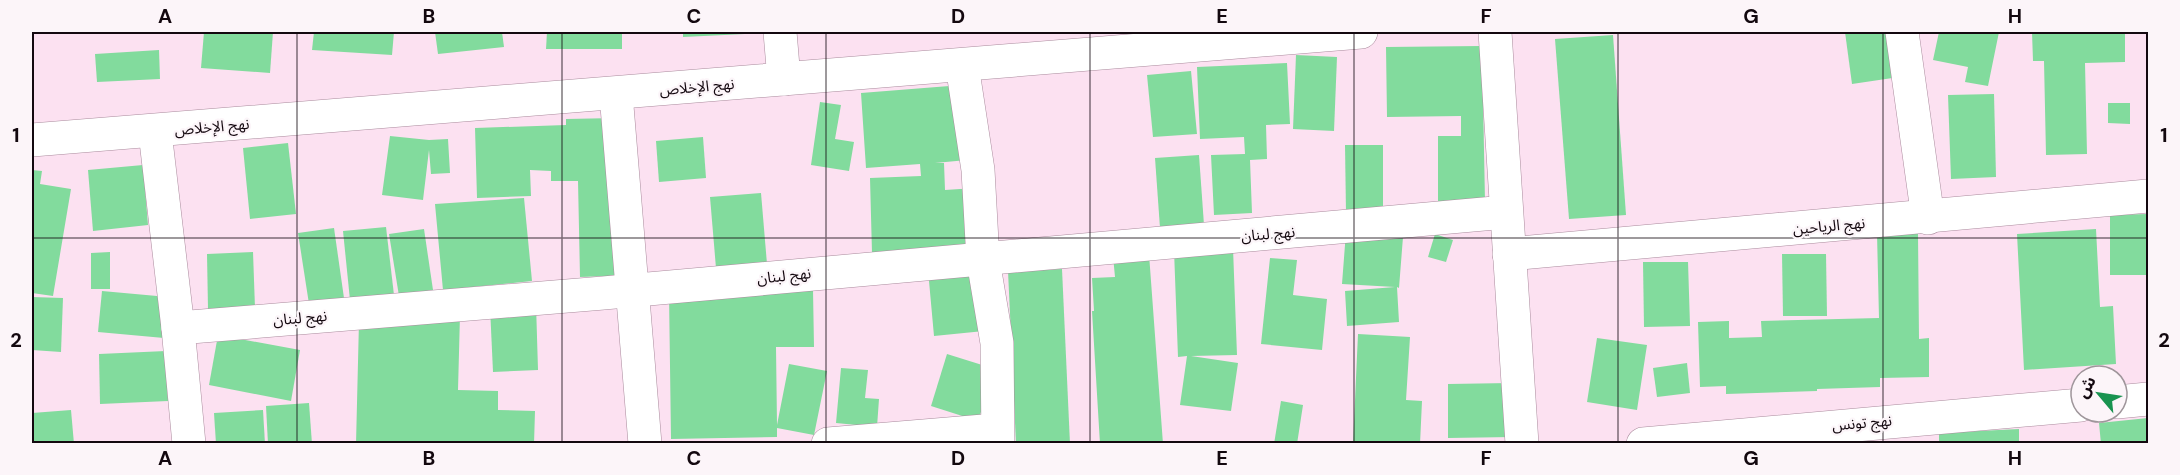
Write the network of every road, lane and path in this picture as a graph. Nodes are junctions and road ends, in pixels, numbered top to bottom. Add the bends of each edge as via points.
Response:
1 (780, 32) edge
2 (1361, 32) edge
3 (1495, 32) edge
4 (1902, 32) edge
5 (962, 65) junction
6 (784, 79) junction
7 (616, 94) junction
8 (155, 132) junction
9 (32, 140) edge
10 (2148, 196) edge
11 (1506, 212) junction
12 (1928, 218) junction
13 (1509, 254) junction
14 (983, 260) junction
15 (633, 291) junction
16 (178, 328) junction
17 (2148, 399) edge
18 (2129, 401) edge
19 (2069, 406) edge
20 (997, 437) edge
21 (1736, 439) edge
22 (189, 444) edge
23 (645, 444) edge
24 (828, 444) edge
25 (1522, 444) edge
26 (1643, 444) edge

1 - 6 street
2 - 5 street, نهج الإخلاص
3 - 11 street
4 - 12 street
5 - 6 street, نهج الإخلاص
5 - 14 street via 978,170
6 - 7 street, نهج الإخلاص
7 - 8 street, نهج الإخلاص
7 - 15 street
8 - 9 street, نهج الإخلاص
8 - 16 street
10 - 12 street, نهج الرياحين
11 - 13 street
11 - 14 street, نهج لبنان
12 - 13 street, نهج الرياحين
13 - 25 street
14 - 15 street, نهج لبنان
14 - 20 street via 997,343
15 - 16 street, نهج لبنان
15 - 23 street
16 - 22 street
17 - 18 street
19 - 21 street, نهج تونس
20 - 24 street
21 - 26 street, نهج تونس

